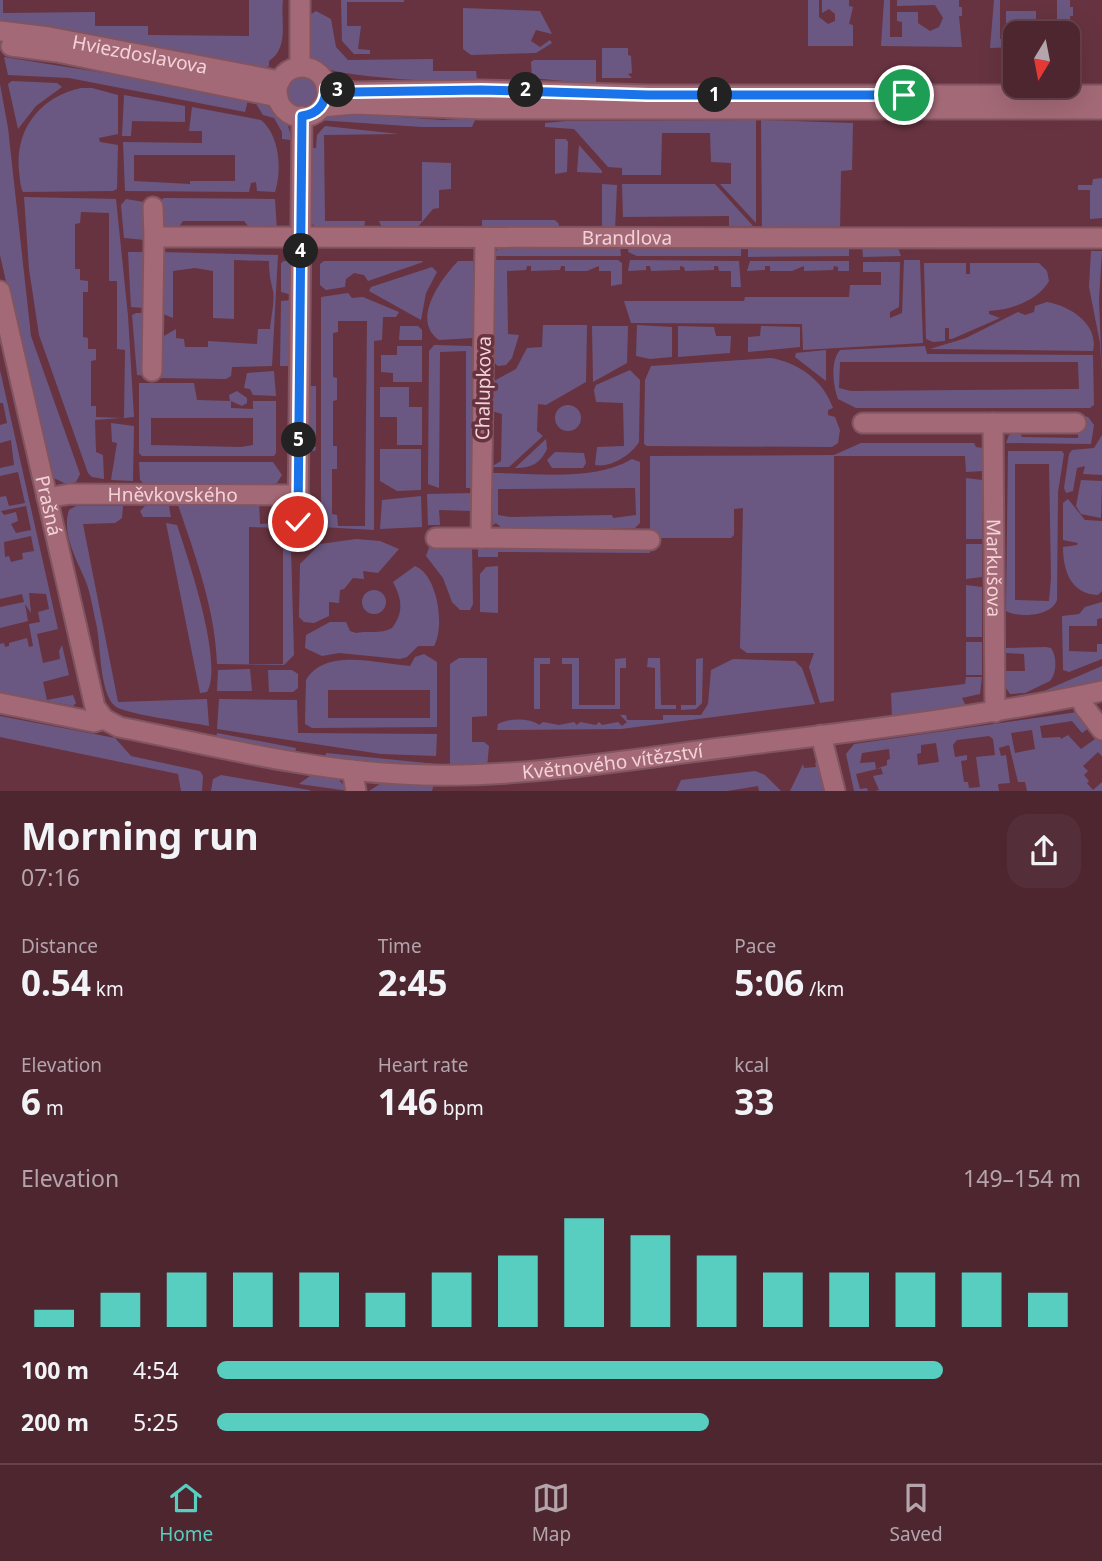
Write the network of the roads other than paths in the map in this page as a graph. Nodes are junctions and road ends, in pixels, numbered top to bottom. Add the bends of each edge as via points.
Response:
1 (300, 0) edge
2 (0, 32) edge
3 (0, 45) edge
4 (300, 67) junction
5 (279, 89) junction
6 (1102, 95) edge
7 (324, 97) junction
8 (1102, 110) edge
9 (302, 116) junction
10 (153, 206) dead end
11 (154, 237) junction
12 (301, 238) junction
13 (1102, 238) edge
14 (485, 239) junction
15 (0, 291) edge
16 (152, 371) dead end
17 (863, 423) dead end
18 (993, 423) junction
19 (1076, 424) dead end
20 (299, 495) junction
21 (47, 498) junction
22 (298, 522) dead end
23 (436, 538) dead end
24 (481, 538) junction
25 (650, 540) dead end
26 (1102, 691) edge
27 (1080, 696) junction
28 (0, 703) edge
29 (995, 712) junction
30 (104, 719) junction
31 (1102, 730) edge
32 (821, 735) junction
33 (352, 770) junction
34 (356, 791) edge
35 (835, 791) edge

1 - 4 street
2 - 5 street, Hviezdoslavova via 49,37
3 - 5 street, Hviezdoslavova
4 - 5 street via 288,71
4 - 7 street via 320,75
5 - 9 street, Hviezdoslavova via 284,109
6 - 7 street via 648,95 481,90 354,92
7 - 8 street via 354,104 481,108
7 - 9 street via 313,114
9 - 12 street
10 - 11 street
11 - 12 street, Brandlova
11 - 16 street
12 - 14 street, Brandlova
12 - 20 street
13 - 14 street, Brandlova
14 - 24 street, Chalupkova
15 - 21 street, Prašná
17 - 18 street
18 - 19 street
18 - 29 street, Markušova
20 - 21 street, Hněvkovského via 70,494
20 - 22 street
21 - 30 street, Prašná via 95,707
23 - 24 street
24 - 25 street
26 - 27 street, Květnového vítězství
27 - 29 street, Květnového vítězství
27 - 31 street
28 - 30 street, Květnového vítězství via 94,722
29 - 32 street, Květnového vítězství
30 - 33 street, Květnového vítězství via 119,727
32 - 33 street, Květnového vítězství via 492,774
32 - 35 street
33 - 34 street

